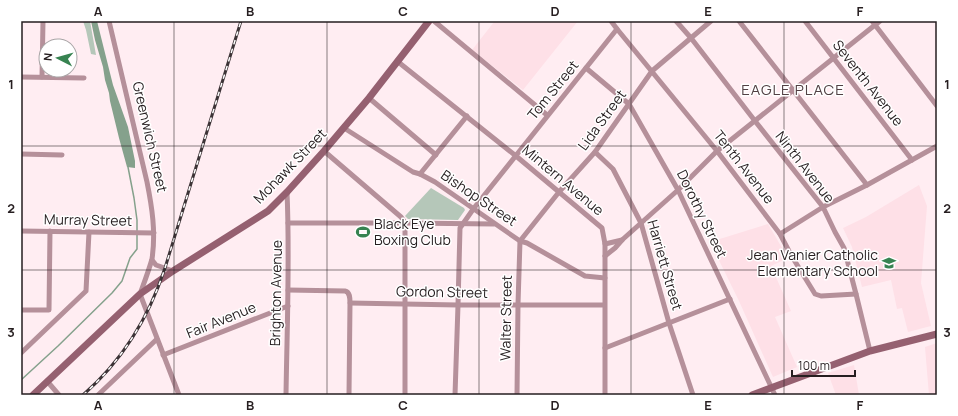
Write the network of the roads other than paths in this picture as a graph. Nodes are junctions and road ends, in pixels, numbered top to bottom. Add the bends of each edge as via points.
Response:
1 (42, 21) edge
2 (110, 21) edge
3 (429, 21) edge
4 (434, 21) edge
5 (612, 21) edge
6 (676, 21) edge
7 (711, 21) edge
8 (738, 21) edge
9 (805, 21) edge
10 (880, 21) edge
11 (873, 23) edge
12 (617, 29) junction
13 (42, 38) edge
14 (691, 38) junction
15 (833, 58) junction
16 (398, 61) junction
17 (586, 68) junction
18 (652, 71) junction
19 (21, 77) edge
20 (38, 77) edge
21 (78, 78) edge
22 (84, 78) dead end
23 (793, 90) junction
24 (369, 98) junction
25 (629, 104) junction
26 (937, 106) edge
27 (548, 115) junction
28 (467, 116) junction
29 (755, 121) junction
30 (344, 128) junction
31 (937, 146) edge
32 (324, 151) junction
33 (717, 151) junction
34 (595, 152) junction
35 (21, 154) edge
36 (62, 155) dead end
37 (436, 155) junction
38 (516, 156) junction
39 (912, 160) junction
40 (420, 174) junction
41 (867, 185) junction
42 (678, 190) junction
43 (287, 192) junction
44 (560, 192) junction
45 (823, 207) junction
46 (474, 208) junction
47 (288, 223) junction
48 (405, 223) junction
49 (463, 223) junction
50 (641, 223) junction
51 (495, 224) junction
52 (21, 231) edge
53 (50, 231) junction
54 (89, 232) junction
55 (152, 233) junction
56 (780, 234) junction
57 (622, 240) junction
58 (520, 241) junction
59 (605, 244) junction
60 (605, 256) junction
61 (152, 260) junction
62 (173, 271) junction
63 (605, 278) junction
64 (288, 290) junction
65 (140, 294) junction
66 (856, 294) junction
67 (730, 299) junction
68 (350, 303) junction
69 (405, 303) junction
70 (518, 304) junction
71 (458, 305) junction
72 (604, 305) junction
73 (288, 306) junction
74 (21, 310) edge
75 (670, 323) junction
76 (937, 334) edge
77 (157, 339) junction
78 (605, 348) junction
79 (870, 351) junction
80 (21, 353) edge
81 (163, 355) junction
82 (48, 381) junction
83 (772, 387) junction
84 (32, 395) edge
85 (59, 395) edge
86 (98, 395) edge
87 (179, 395) edge
88 (286, 395) edge
89 (349, 395) edge
90 (405, 395) edge
91 (455, 395) edge
92 (517, 395) edge
93 (605, 395) edge
94 (693, 395) edge
95 (752, 395) edge
96 (775, 395) edge

1 - 13 street
2 - 55 street, Greenwich Street via 147,182 152,208
3 - 16 street, Mohawk Street
4 - 27 street
5 - 12 street, Tenth Avenue
6 - 14 street, Ninth Avenue
7 - 14 street, Lida Street
8 - 23 street
9 - 15 street, Seventh Avenue
10 - 11 street
11 - 15 street
11 - 26 street
12 - 17 street, Tom Street
12 - 18 street, Tenth Avenue
14 - 18 street, Lida Street
14 - 29 street, Ninth Avenue
15 - 23 street
15 - 39 street, Seventh Avenue
16 - 24 street, Mohawk Street
16 - 28 street, Mintern Avenue
17 - 25 street, Dorothy Street
17 - 27 street, Tom Street
18 - 25 street, Lida Street
18 - 33 street, Tenth Avenue
19 - 20 street
21 - 22 street
23 - 29 street
23 - 41 street
24 - 30 street, Mohawk Street
24 - 37 street
25 - 34 street, Lida Street
25 - 42 street, Dorothy Street
27 - 38 street, Tom Street
28 - 37 street
28 - 38 street, Mintern Avenue
29 - 33 street
29 - 45 street, Ninth Avenue
30 - 32 street, Mohawk Street
30 - 40 street, Bishop Street
31 - 39 street
32 - 43 street, Mohawk Street
32 - 48 street
33 - 42 street
33 - 56 street, Tenth Avenue
34 - 44 street, Lida Street
34 - 50 street, Harriett Street via 613,169
35 - 36 street
37 - 40 street
38 - 44 street, Mintern Avenue
38 - 46 street, Tom Street
39 - 41 street
40 - 46 street, Bishop Street
41 - 45 street
42 - 50 street
42 - 67 street, Dorothy Street
43 - 47 street, Brighton Avenue
43 - 62 street, Mohawk Street via 268,211
44 - 58 street, Lida Street
44 - 59 street, Mintern Avenue via 602,228
45 - 56 street
45 - 66 street, Ninth Avenue via 844,248
46 - 49 street, Tom Street
46 - 51 street, Bishop Street
47 - 48 street
47 - 64 street, Brighton Avenue
48 - 49 street
48 - 69 street
49 - 51 street
49 - 71 street via 460,228
50 - 57 street
50 - 75 street, Harriett Street
51 - 58 street, Bishop Street
52 - 53 street, Murray Street
53 - 54 street, Murray Street
53 - 74 street via 49,310
54 - 55 street, Murray Street
54 - 80 street via 86,291
55 - 61 street, Greenwich Street
56 - 66 street, Tenth Avenue via 815,294
57 - 59 street
57 - 60 street
58 - 63 street, Bishop Street via 585,276
58 - 70 street, Walter Street
59 - 60 street, Mintern Avenue
60 - 63 street, Mintern Avenue
61 - 62 street via 156,265
61 - 65 street, Greenwich Street
62 - 65 street, Mohawk Street
63 - 72 street, Mintern Avenue
64 - 68 street via 346,291 349,293
64 - 73 street, Brighton Avenue
65 - 77 street
65 - 82 street, Greenwich Street
66 - 79 street, Ninth Avenue
67 - 75 street
67 - 83 street, Dorothy Street
68 - 69 street, Gordon Street
68 - 89 street
69 - 71 street, Gordon Street
69 - 90 street
70 - 71 street, Gordon Street
70 - 72 street, Gordon Street
70 - 92 street, Walter Street
71 - 91 street
72 - 78 street, Mintern Avenue
73 - 81 street, Fair Avenue
73 - 88 street, Brighton Avenue
75 - 78 street
75 - 94 street, Harriett Street
76 - 79 street
77 - 81 street
77 - 86 street
78 - 93 street, Mintern Avenue
79 - 83 street
81 - 87 street
82 - 84 street, Greenwich Street
82 - 85 street
83 - 95 street
83 - 96 street, Dorothy Street

